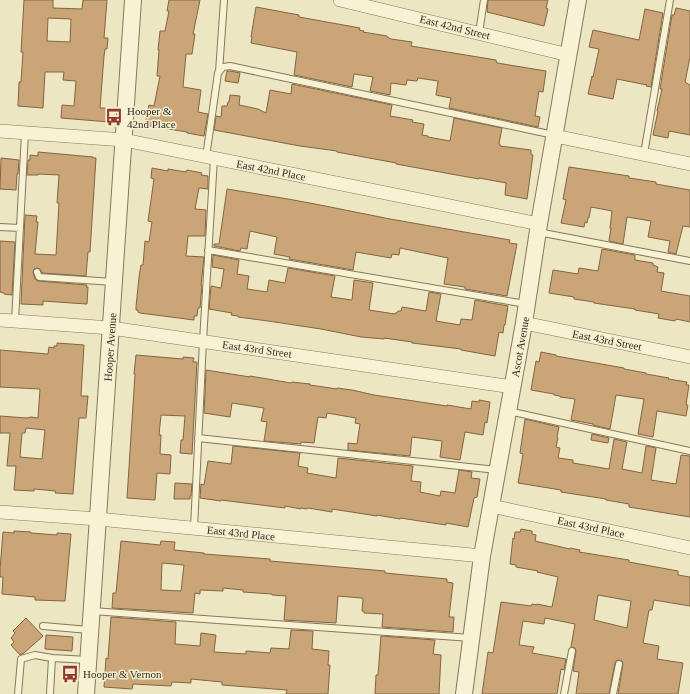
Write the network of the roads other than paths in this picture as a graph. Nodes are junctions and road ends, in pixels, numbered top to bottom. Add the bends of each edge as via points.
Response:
1 (133, 0) edge
2 (224, 0) edge
3 (340, 0) edge
4 (484, 0) edge
5 (578, 0) edge
6 (670, 0) edge
7 (480, 34) junction
8 (569, 55) junction
9 (218, 73) junction
10 (0, 131) edge
11 (25, 133) junction
12 (555, 136) junction
13 (124, 140) junction
14 (644, 154) junction
15 (210, 158) junction
16 (690, 164) edge
17 (0, 227) edge
18 (20, 228) junction
19 (539, 228) junction
20 (208, 250) junction
21 (690, 261) edge
22 (36, 272) dead end
23 (114, 282) junction
24 (527, 304) junction
25 (0, 320) edge
26 (15, 321) junction
27 (524, 323) junction
28 (111, 328) junction
29 (203, 341) junction
30 (690, 357) edge
31 (513, 387) junction
32 (508, 411) junction
33 (198, 438) junction
34 (690, 451) edge
35 (498, 470) junction
36 (491, 506) junction
37 (0, 512) edge
38 (98, 519) junction
39 (194, 528) junction
40 (690, 548) edge
41 (482, 556) junction
42 (92, 610) junction
43 (43, 626) dead end
44 (90, 630) junction
45 (471, 638) junction
46 (572, 651) dead end
47 (52, 658) junction
48 (88, 660) junction
49 (619, 664) dead end
50 (18, 694) edge
51 (50, 694) edge
52 (86, 694) edge
53 (464, 694) edge
54 (564, 694) edge
55 (613, 694) edge

1 - 13 street, Hooper Avenue
2 - 9 lane
3 - 7 street, East 42nd Street
4 - 7 lane
5 - 8 street, Ascot Avenue
6 - 14 lane
7 - 8 street, East 42nd Street
8 - 12 street, Ascot Avenue
9 - 12 lane via 223,67 230,66
9 - 15 lane
10 - 11 street, East 42nd Place
11 - 13 street, East 42nd Place
11 - 18 lane
12 - 14 street
12 - 19 street, Ascot Avenue
13 - 15 street, East 42nd Place
13 - 23 street, Hooper Avenue
14 - 16 street
15 - 19 street, East 42nd Place
15 - 20 lane
17 - 18 lane
18 - 26 lane
19 - 21 lane
19 - 24 street, Ascot Avenue
20 - 24 lane
20 - 29 lane
22 - 23 lane via 39,277
23 - 28 street, Hooper Avenue
24 - 27 street, Ascot Avenue
25 - 26 street, East 43rd Street
26 - 28 street, East 43rd Street
27 - 30 street, East 43rd Street
27 - 31 street, Ascot Avenue
28 - 29 street, East 43rd Street
28 - 38 street, Hooper Avenue
29 - 31 street, East 43rd Street
29 - 33 lane
31 - 32 street, Ascot Avenue
32 - 34 lane
32 - 35 street, Ascot Avenue
33 - 35 lane
33 - 39 lane
35 - 36 street, Ascot Avenue
36 - 40 street, East 43rd Place
36 - 41 street, Ascot Avenue
37 - 38 street, East 43rd Place
38 - 39 street, East 43rd Place
38 - 42 street, Hooper Avenue
39 - 41 street, East 43rd Place
41 - 45 street, Ascot Avenue
42 - 44 street, Hooper Avenue
42 - 45 lane
43 - 44 lane
44 - 48 street, Hooper Avenue
45 - 53 street, Ascot Avenue
46 - 54 lane
47 - 48 lane
47 - 50 lane via 35,655 21,659
47 - 51 lane
48 - 52 street, Hooper Avenue
49 - 55 lane

